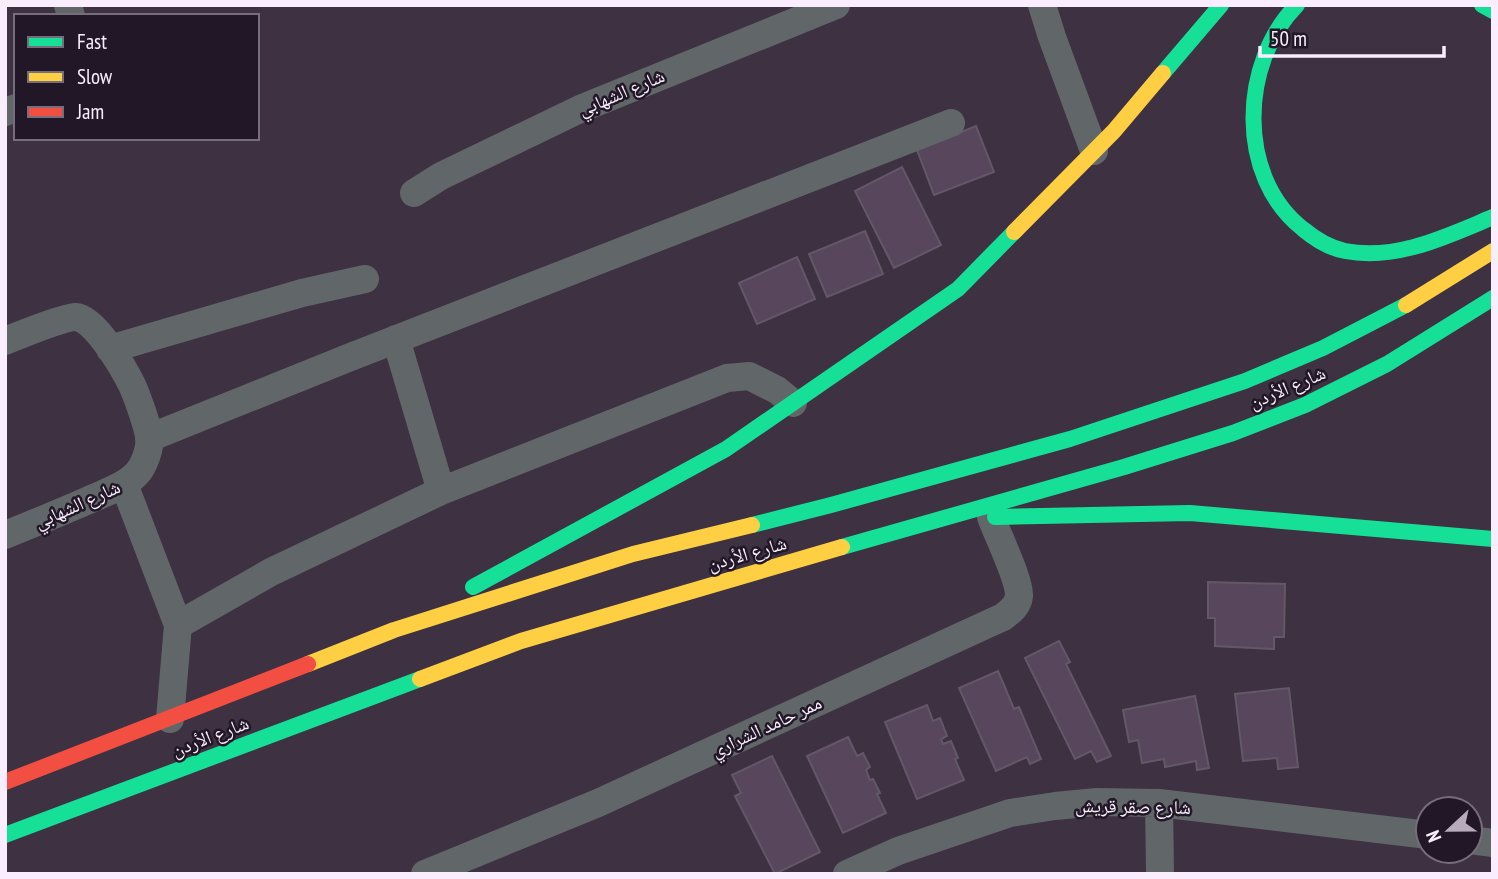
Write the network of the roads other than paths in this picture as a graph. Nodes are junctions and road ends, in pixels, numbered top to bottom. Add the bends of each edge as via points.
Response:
1 (836, 5) edge
2 (1042, 5) edge
3 (1221, 5) edge
4 (1297, 5) edge
5 (1482, 5) edge
6 (1493, 11) edge
7 (951, 123) dead end
8 (1094, 151) junction
9 (414, 193) dead end
10 (1493, 217) edge
11 (1493, 251) edge
12 (365, 279) dead end
13 (1493, 298) edge
14 (396, 339) junction
15 (5, 341) edge
16 (110, 349) junction
17 (793, 403) junction
18 (149, 438) junction
19 (124, 484) junction
20 (441, 491) junction
21 (991, 517) junction
22 (940, 518) junction
23 (5, 535) edge
24 (1493, 539) edge
25 (178, 625) junction
26 (394, 630) junction
27 (170, 719) junction
28 (5, 782) edge
29 (1159, 803) junction
30 (1414, 833) edge
31 (5, 835) edge
32 (425, 874) edge
33 (847, 874) edge
34 (1160, 874) edge

1 - 9 street, شارع الشهابي via 580,109
2 - 8 street
3 - 8 highway
4 - 10 highway via 1274,33 1255,102 1254,134 1269,189 1288,216 1311,236 1341,250 1376,253 1413,249
5 - 6 highway
7 - 14 street
8 - 17 highway via 958,289
11 - 26 highway, شارع الأردن via 1406,305 1245,381 1070,439 633,554
12 - 16 street
13 - 22 highway, شارع الأردن via 1387,364 1305,405 1233,433
14 - 18 street
14 - 20 street
15 - 16 street via 75,317 93,326
16 - 18 street via 132,386
17 - 20 street via 749,376 727,378
17 - 26 highway via 726,449
18 - 19 street, شارع الشهابي via 143,464
19 - 23 street, شارع الشهابي
19 - 25 street
20 - 25 street via 271,572
21 - 22 highway
21 - 24 highway via 1190,513
21 - 32 street, ممر حامد الشراري via 1019,597 1003,617 598,803
22 - 31 highway, شارع الأردن via 521,641
25 - 27 street
26 - 27 highway, شارع الأردن
27 - 28 highway, شارع الأردن
29 - 30 street, شارع صقر قريش
29 - 33 street, شارع صقر قريش via 1097,802 1010,813 898,851
29 - 34 street

